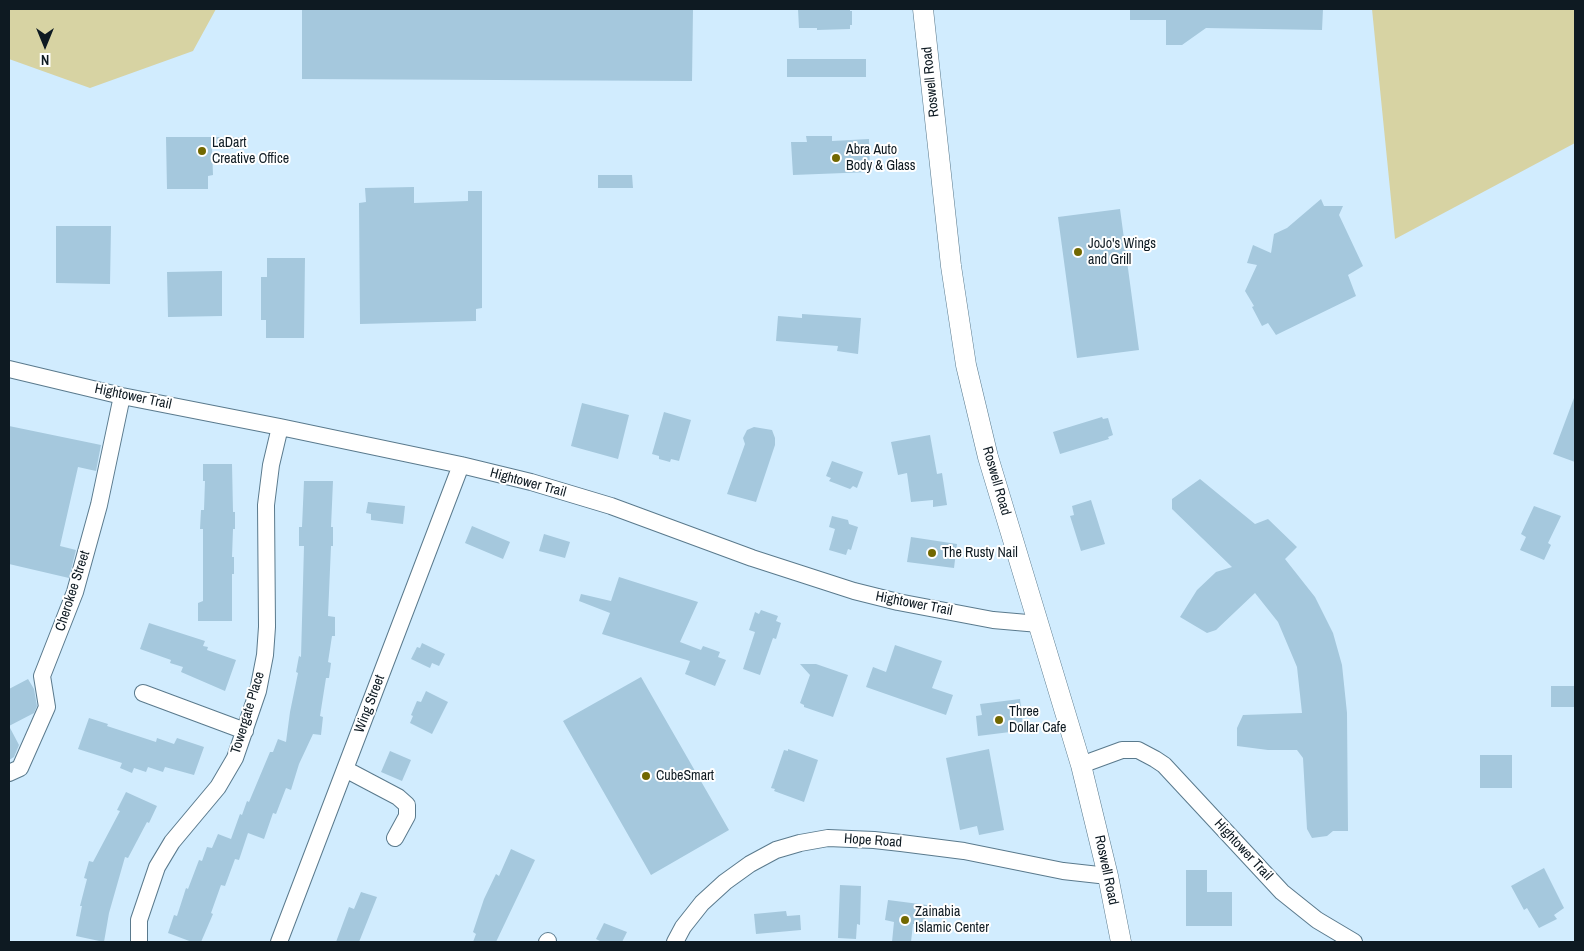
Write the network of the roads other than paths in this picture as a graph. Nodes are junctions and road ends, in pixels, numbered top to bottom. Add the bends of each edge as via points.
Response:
1 (923, 9) edge
2 (9, 369) edge
3 (122, 396) junction
4 (280, 427) junction
5 (461, 465) junction
6 (1039, 624) junction
7 (143, 693) dead end
8 (245, 731) junction
9 (1082, 765) junction
10 (345, 769) junction
11 (9, 773) edge
12 (396, 838) dead end
13 (1108, 876) junction
14 (139, 942) edge
15 (279, 942) edge
16 (675, 942) edge
17 (1120, 942) edge
18 (1354, 942) edge

1 - 6 main road, Roswell Road via 951,266 966,364 988,457
2 - 3 street, Hightower Trail
3 - 4 street, Hightower Trail
3 - 11 street, Cherokee Street via 99,505 75,592 42,676 47,707 20,768
4 - 5 street, Hightower Trail
4 - 8 street, Towergate Place via 266,505 265,654 258,691
5 - 6 street, Hightower Trail via 611,506 756,560 854,591 993,620
5 - 10 street, Wing Street
6 - 9 main road, Roswell Road
7 - 8 street
8 - 14 street, Towergate Place via 218,787 172,842 157,867 139,920
9 - 13 main road, Roswell Road
9 - 18 street, Hightower Trail via 1122,750 1138,750 1156,759 1282,892 1317,920
10 - 12 street via 407,805 407,816
10 - 15 street, Wing Street
13 - 16 street, Hope Road via 1063,872 1008,859 910,844 828,838 776,850 750,864 702,903
13 - 17 main road, Roswell Road

